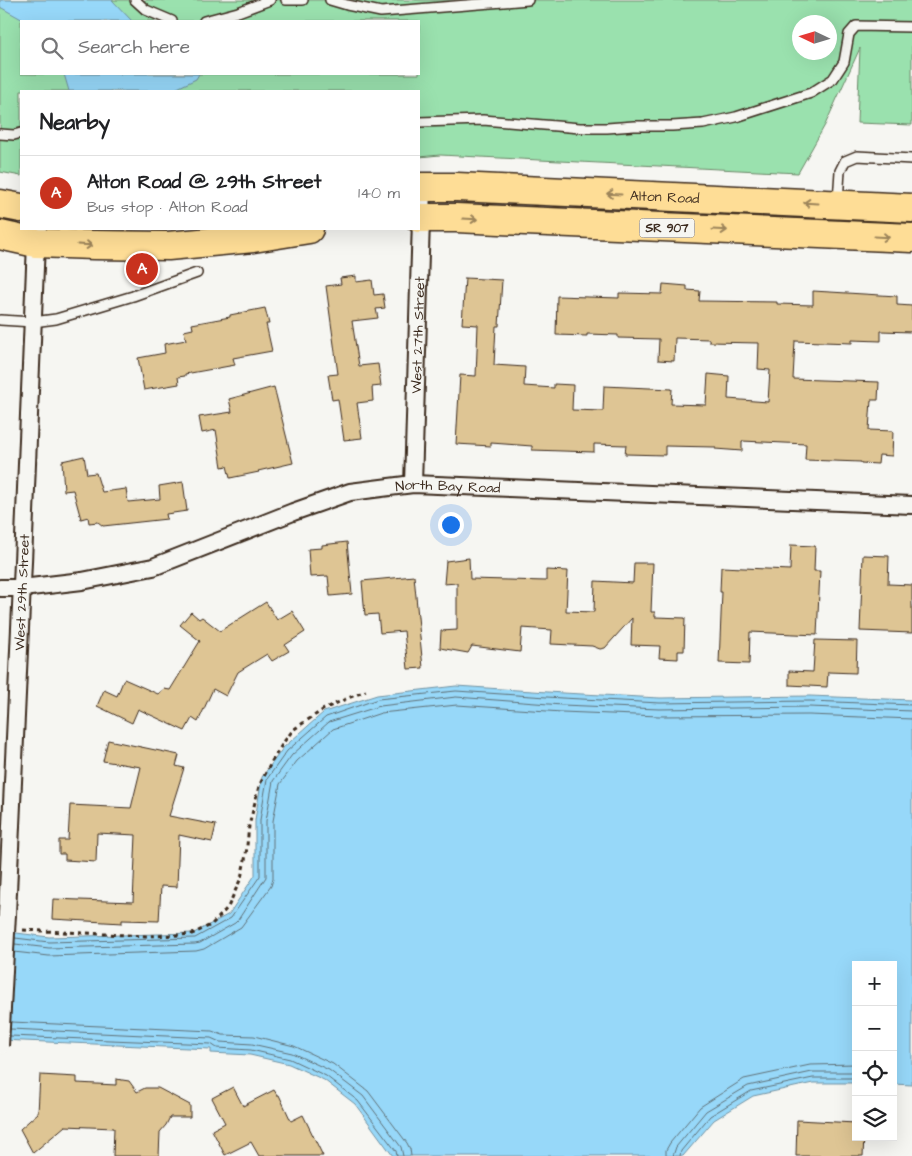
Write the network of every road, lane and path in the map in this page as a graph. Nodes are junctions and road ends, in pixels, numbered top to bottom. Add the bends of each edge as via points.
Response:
1 (135, 0) edge
2 (270, 0) edge
3 (286, 0) edge
4 (303, 0) edge
5 (330, 0) edge
6 (528, 0) edge
7 (170, 20) edge
8 (208, 20) edge
9 (912, 27) edge
10 (420, 122) edge
11 (20, 133) edge
12 (0, 134) edge
13 (912, 159) edge
14 (421, 187) edge
15 (0, 204) edge
16 (838, 204) junction
17 (20, 208) edge
18 (912, 208) edge
19 (420, 218) edge
20 (303, 230) edge
21 (420, 230) edge
22 (0, 235) edge
23 (37, 236) edge
24 (912, 238) edge
25 (197, 273) dead end
26 (0, 320) edge
27 (33, 322) junction
28 (413, 484) junction
29 (912, 505) edge
30 (0, 588) edge
31 (22, 588) junction
32 (366, 691) dead end
33 (23, 930) dead end
34 (0, 1046) edge

1 - 7 lane via 146,10
2 - 8 lane
3 - 4 lane
5 - 6 lane via 382,12
9 - 10 lane via 856,26 849,34 844,62 833,79 811,93 736,118 703,124 607,128 483,120
11 - 12 lane
13 - 16 lane via 857,156 845,161 840,171
16 -> 14 highway, Alton Road
14 - 19 street, West 27th Street
15 - 17 highway
16 - 18 highway, Alton Road
19 -> 24 highway, SR 907
23 -> 20 highway via 94,245 168,246
21 - 28 street, West 27th Street
22 - 23 highway
23 - 27 street, West 29th Street
25 - 27 lane via 73,314
26 - 27 lane
27 - 31 street, West 29th Street
28 - 29 street, North Bay Road
28 - 31 street, North Bay Road via 350,492 153,567 82,581
30 - 31 street, North Bay Road
31 - 34 street, West 29th Street, bridge
32 - 33 path via 324,710 293,730 283,743 259,786 241,878 228,907 211,925 192,934 163,936

